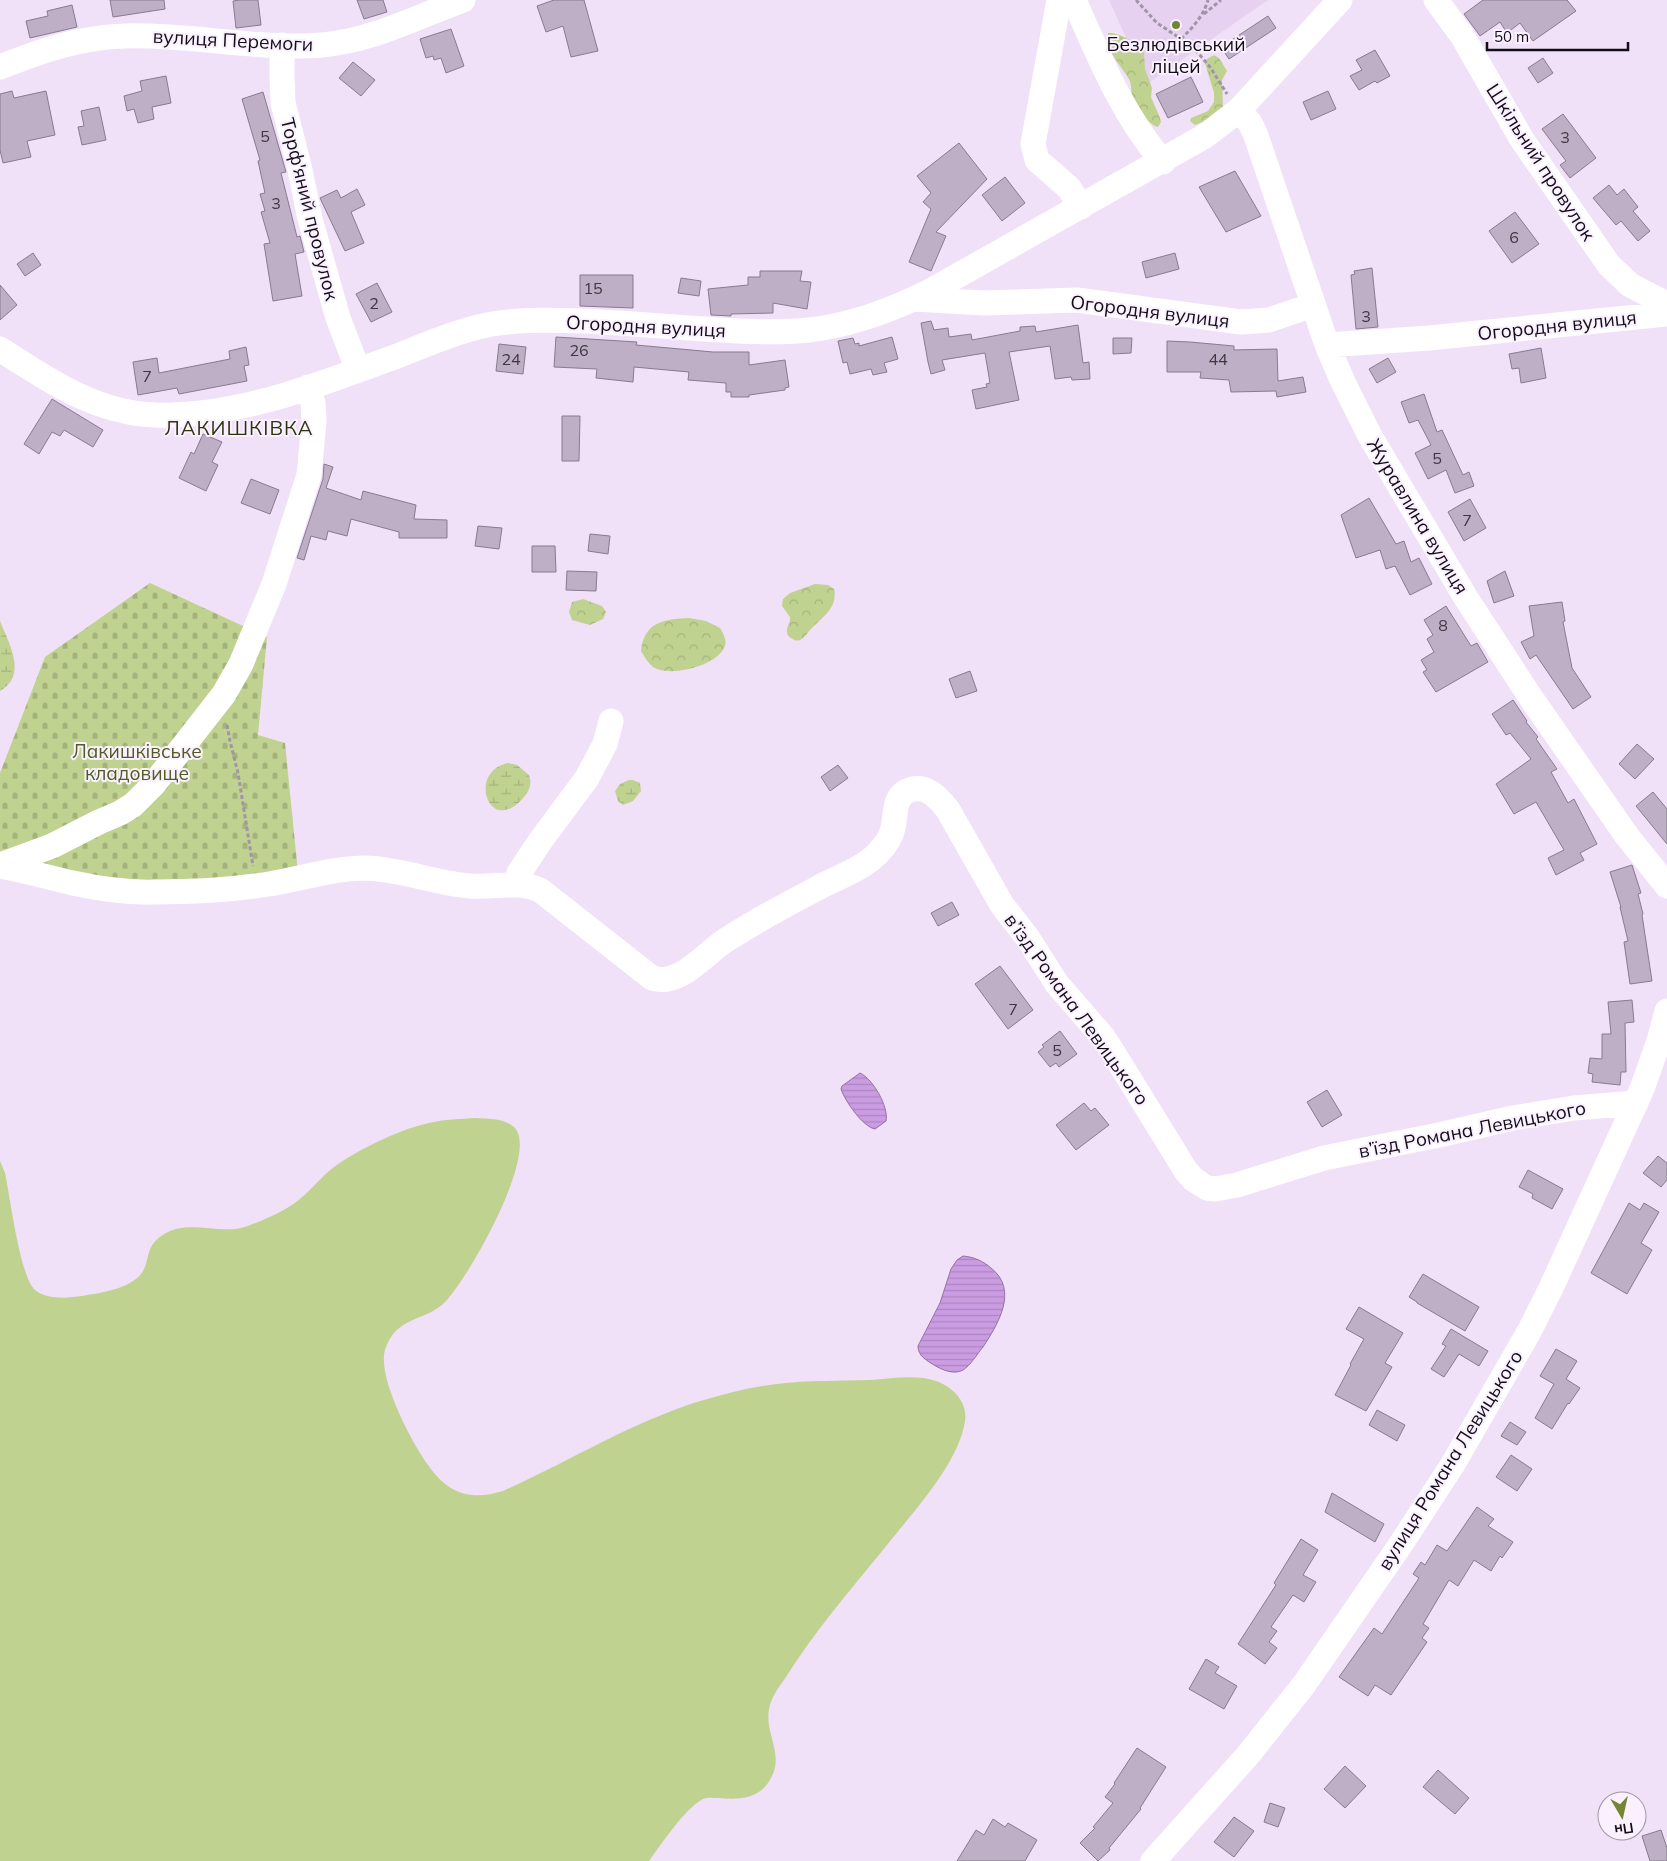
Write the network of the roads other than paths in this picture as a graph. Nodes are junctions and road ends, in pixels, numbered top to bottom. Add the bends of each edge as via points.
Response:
1 (463, 0) edge
2 (1059, 0) edge
3 (1074, 0) edge
4 (1340, 0) edge
5 (1436, 0) edge
6 (282, 45) junction
7 (0, 67) edge
8 (1239, 110) junction
9 (1163, 162) junction
10 (1081, 206) junction
11 (914, 299) junction
12 (1667, 304) edge
13 (1314, 305) junction
14 (1667, 314) edge
15 (1327, 344) junction
16 (0, 349) edge
17 (358, 370) junction
18 (308, 387) junction
19 (611, 721) dead end
20 (0, 865) edge
21 (516, 884) junction
22 (1667, 886) edge
23 (1667, 1011) edge
24 (1636, 1103) junction
25 (1153, 1861) edge

1 - 6 street, вулиця Перемоги via 356,39 322,45
2 - 10 street via 1032,144 1037,160 1069,188
3 - 9 street via 1126,110
4 - 8 street
5 - 12 street, Шкільний провулок via 1463,37 1521,138 1609,265 1630,285
6 - 7 street, вулиця Перемоги via 142,36 109,37 62,45
6 - 17 street, Торф'яний провулок via 283,103 310,219 338,318
8 - 9 street via 1212,132
8 - 13 street, Журавлина вулиця via 1258,140
9 - 10 street
10 - 11 street
11 - 13 street, Огородня вулиця via 984,303 1077,300 1241,322 1269,320
11 - 17 street, Огородня вулиця via 852,322 790,332 565,320 510,322 474,328
13 - 15 street, Журавлина вулиця
14 - 15 street, Огородня вулиця via 1429,338
15 - 22 street, Журавлина вулиця via 1370,436 1466,598 1568,753
16 - 18 street, Огородня вулиця via 78,396 128,413 206,413
17 - 18 street, Огородня вулиця
18 - 20 street via 314,421 308,475 271,592 241,664 224,694 153,785 133,805 52,846
19 - 21 street via 605,744 590,772 540,840 519,873
20 - 21 street via 74,884 124,891 199,891 365,868 470,886
21 - 24 street, в’їзд Романа Левицького via 540,890 652,978 670,979 682,974 726,940 878,854 891,836 896,804 902,795 911,790 930,791 948,810 998,899 1057,984 1114,1054 1178,1160 1200,1185 1215,1189 1237,1185 1331,1156 1542,1112
23 - 24 street, вулиця Романа Левицького
24 - 25 street, вулиця Романа Левицького via 1534,1323 1423,1512 1342,1632 1278,1718

